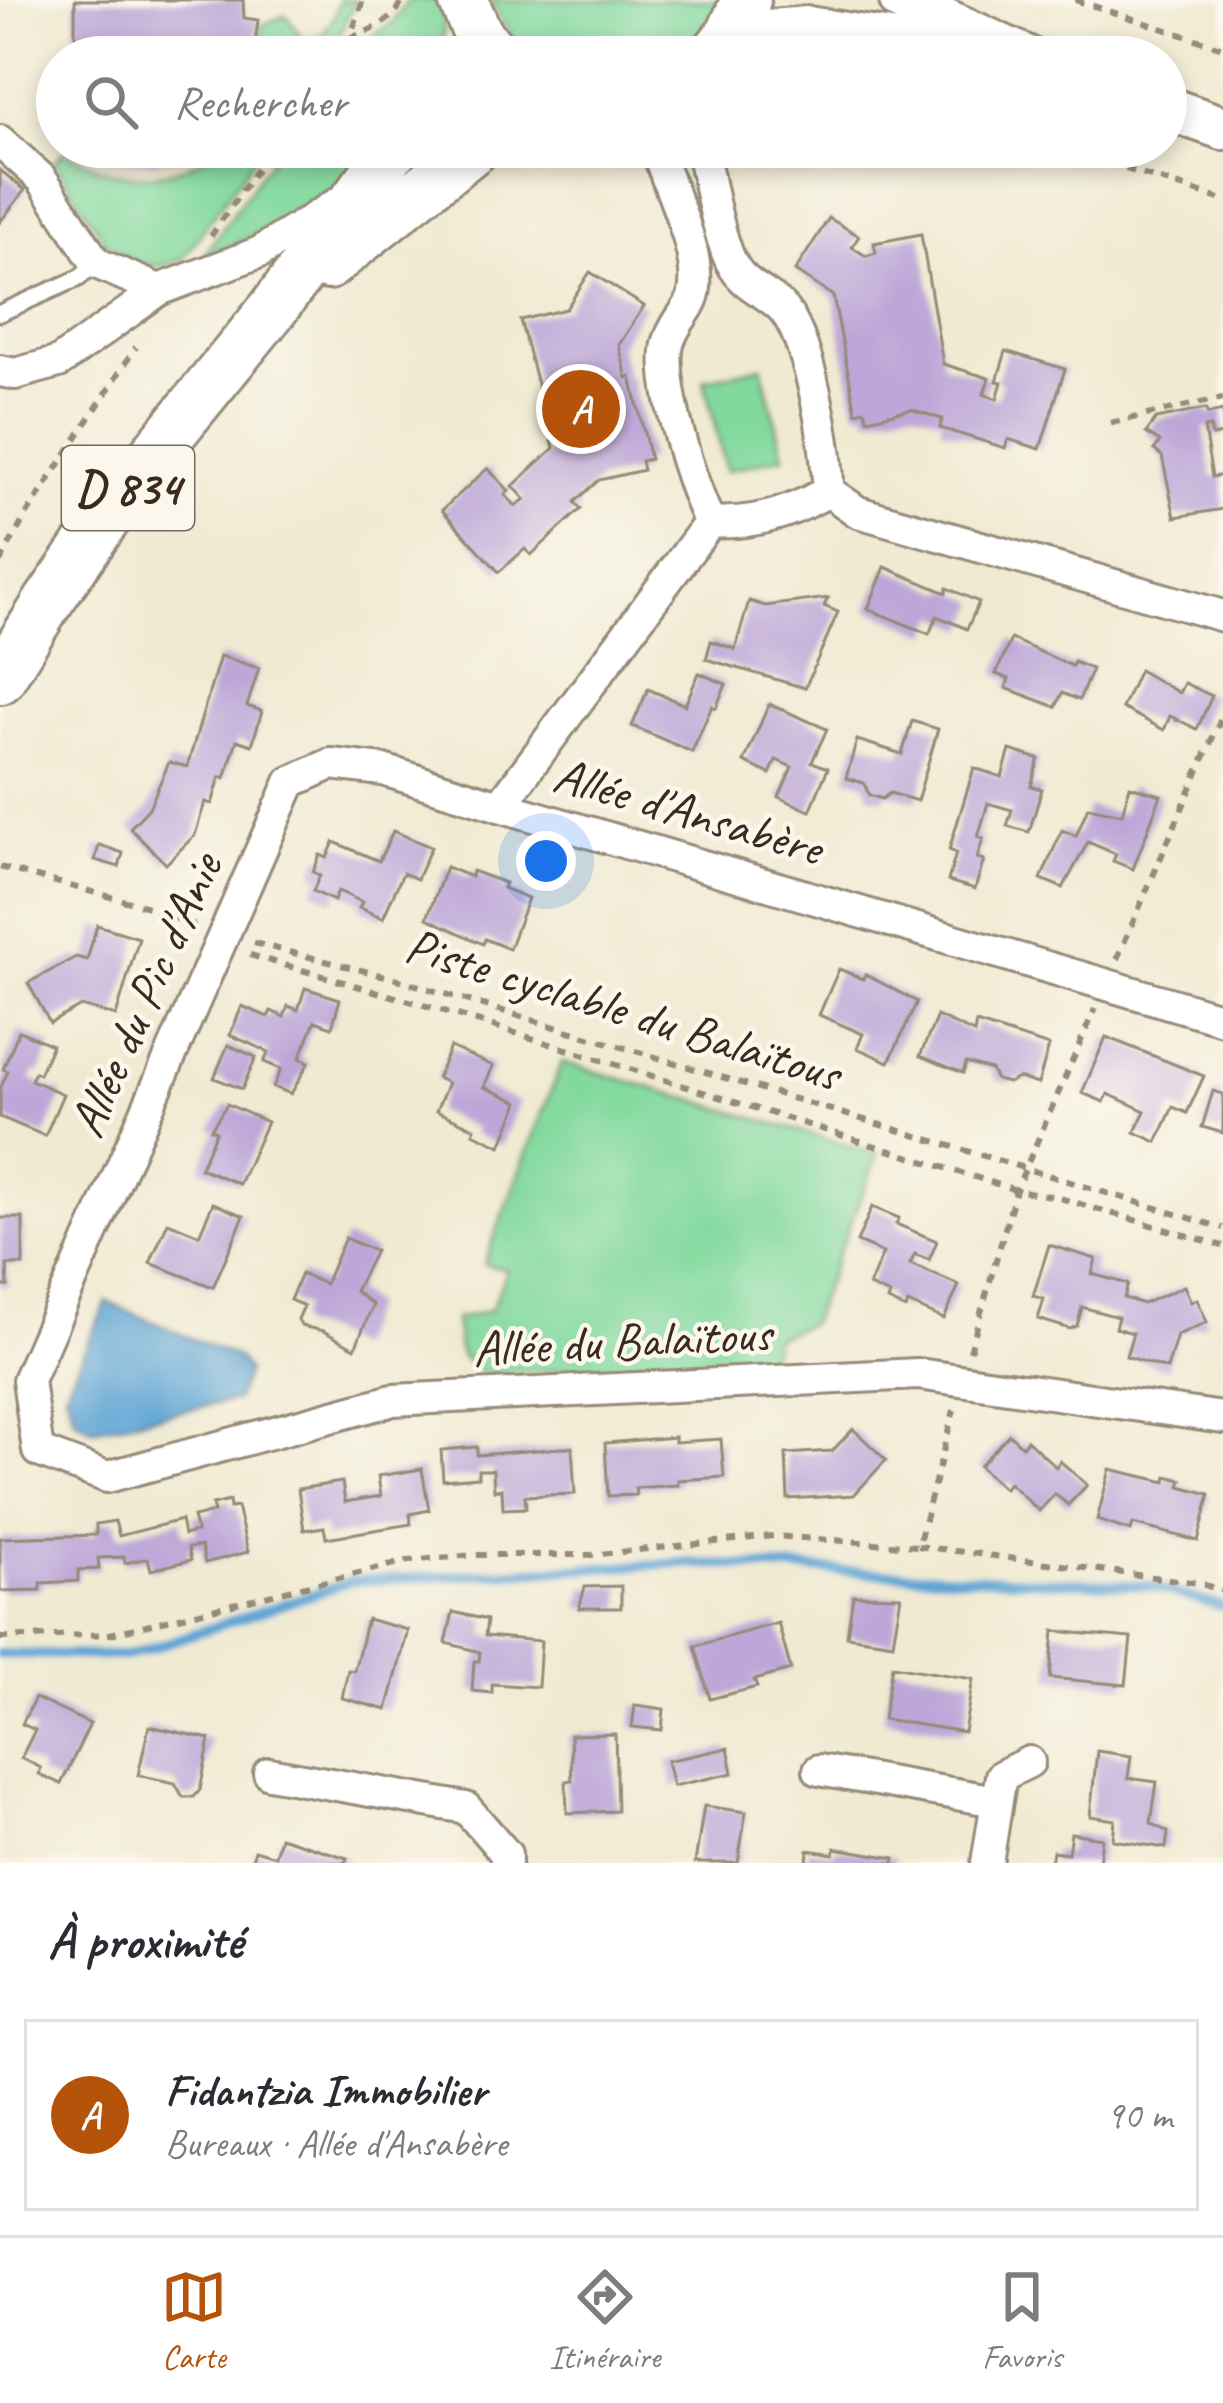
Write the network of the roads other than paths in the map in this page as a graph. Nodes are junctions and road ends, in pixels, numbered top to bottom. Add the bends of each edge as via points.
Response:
1 (901, 0) edge
2 (463, 2) edge
3 (730, 30) edge
4 (455, 36) edge
5 (480, 36) edge
6 (858, 36) edge
7 (980, 36) edge
8 (1187, 115) edge
9 (1223, 128) edge
10 (0, 141) edge
11 (378, 168) edge
12 (380, 168) edge
13 (450, 168) edge
14 (663, 168) edge
15 (706, 168) edge
16 (97, 263) junction
17 (170, 285) junction
18 (750, 289) junction
19 (693, 305) junction
20 (273, 309) junction
21 (0, 313) edge
22 (0, 371) edge
23 (828, 491) junction
24 (710, 522) junction
25 (1223, 616) edge
26 (0, 679) edge
27 (500, 806) junction
28 (1223, 1019) edge
29 (1223, 1418) edge
30 (38, 1451) joint
31 (1029, 1762) dead end
32 (819, 1769) dead end
33 (269, 1773) dead end
34 (996, 1802) junction
35 (506, 1863) edge
36 (986, 1863) edge

1 - 7 main road
2 - 4 main road
2 - 5 main road
3 - 6 main road
8 - 9 main road
10 - 16 street via 42,178
11 - 17 street via 260,252
12 - 20 main road, D 834
13 - 20 main road, D 834
14 - 19 street via 694,263
15 - 18 street via 729,258
16 - 17 street
16 - 21 lane
17 - 22 street via 58,362
18 - 19 street via 719,291
18 - 23 street via 779,305 799,332
19 - 24 street via 669,341 667,376 694,494
20 - 26 main road, D 834 via 132,481
23 - 24 street via 766,517
23 - 25 street via 858,512
24 - 27 street, Allée d'Ansabère
27 - 28 street, Allée d'Ansabère
27 - 30 street, Allée du Pic d'Anie via 383,770 331,764 291,782 28,1380
29 - 30 street, Allée du Balaïtous via 918,1374 393,1400 107,1477
31 - 34 street via 1001,1776
32 - 34 street
33 - 35 street via 466,1808
34 - 36 street

